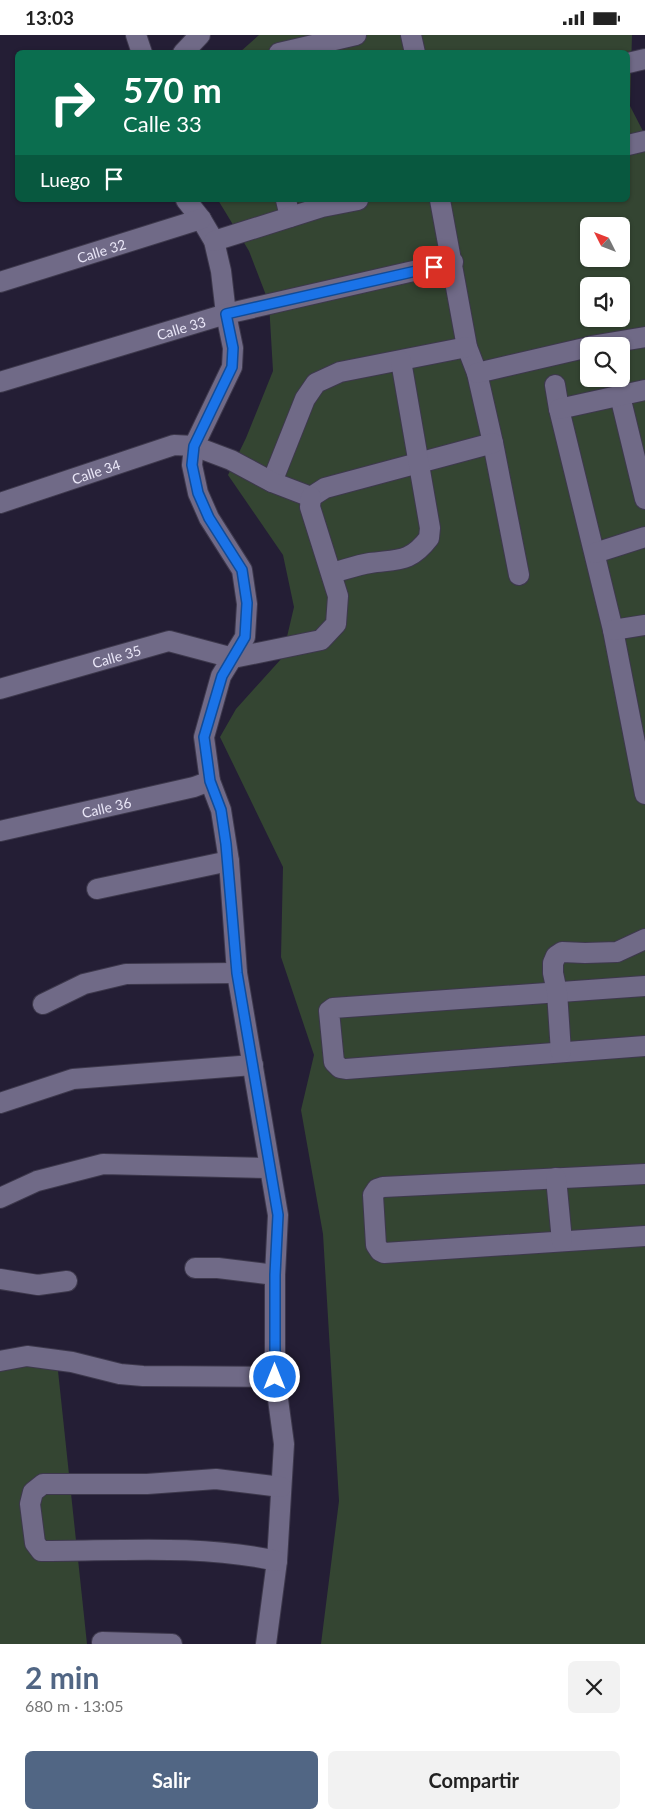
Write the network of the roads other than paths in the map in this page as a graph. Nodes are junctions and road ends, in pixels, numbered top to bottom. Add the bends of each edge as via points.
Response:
1 (136, 35) edge
2 (200, 35) edge
3 (356, 35) edge
4 (411, 35) edge
5 (328, 47) edge
6 (141, 50) edge
7 (186, 50) edge
8 (304, 50) edge
9 (414, 50) edge
10 (645, 59) edge
11 (630, 63) edge
12 (645, 141) edge
13 (630, 145) edge
14 (188, 202) edge
15 (348, 202) edge
16 (440, 202) edge
17 (288, 209) edge
18 (202, 219) junction
19 (214, 241) junction
20 (452, 263) junction
21 (0, 282) edge
22 (226, 314) junction
23 (645, 337) edge
24 (630, 339) edge
25 (467, 347) junction
26 (580, 348) edge
27 (401, 361) junction
28 (476, 373) junction
29 (0, 382) edge
30 (555, 385) dead end
31 (645, 390) edge
32 (620, 396) junction
33 (559, 409) junction
34 (493, 443) junction
35 (194, 446) junction
36 (419, 463) junction
37 (272, 481) junction
38 (311, 497) junction
39 (645, 499) edge
40 (0, 503) edge
41 (645, 537) edge
42 (595, 553) junction
43 (332, 573) junction
44 (519, 575) dead end
45 (645, 625) edge
46 (612, 630) junction
47 (233, 658) junction
48 (0, 689) edge
49 (642, 757) edge
50 (210, 781) junction
51 (645, 794) edge
52 (0, 831) edge
53 (229, 861) junction
54 (97, 889) dead end
55 (645, 939) edge
56 (237, 973) junction
57 (645, 986) edge
58 (557, 992) junction
59 (43, 1004) dead end
60 (645, 1045) edge
61 (560, 1052) junction
62 (253, 1065) junction
63 (0, 1103) edge
64 (269, 1167) junction
65 (645, 1174) edge
66 (556, 1178) junction
67 (0, 1198) edge
68 (645, 1236) edge
69 (562, 1241) junction
70 (195, 1268) dead end
71 (275, 1275) junction
72 (0, 1279) edge
73 (66, 1281) dead end
74 (0, 1361) edge
75 (275, 1377) junction
76 (281, 1487) junction
77 (277, 1561) junction
78 (102, 1642) dead end
79 (172, 1644) edge
80 (266, 1644) edge

1 - 6 street
2 - 7 street
3 - 5 street
4 - 9 street
5 - 8 street
10 - 11 street
12 - 13 street
14 - 18 street
15 - 17 street
16 - 20 street
17 - 19 street
18 - 19 street
18 - 21 street, Calle 32
19 - 22 street
20 - 22 street, Calle 33
20 - 25 street
22 - 29 street, Calle 33
22 - 35 street via 233,348 232,367
23 - 24 street
25 - 27 street
25 - 28 street
26 - 28 street
27 - 36 street
27 - 37 street via 340,372 316,383 305,399
28 - 34 street
30 - 33 street
31 - 32 street
32 - 33 street
32 - 39 street
33 - 42 street
34 - 36 street
34 - 44 street
35 - 37 street
35 - 40 street, Calle 34 via 174,445
35 - 47 street via 192,465 198,493 209,518 242,570 247,603 245,637
36 - 38 street via 325,488
36 - 43 street via 429,538 413,554 400,560 368,563
37 - 38 street
38 - 43 street via 310,507
41 - 42 street
42 - 46 street
43 - 47 street via 338,596 336,624 322,640
45 - 46 street
46 - 49 street
47 - 48 street, Calle 35 via 169,641
47 - 50 street via 222,676 204,737
49 - 51 street
50 - 52 street, Calle 36
50 - 53 street via 221,810
53 - 54 street
53 - 56 street
55 - 58 street via 617,952 562,952 553,963
56 - 59 street via 126,974 84,983
56 - 62 street
57 - 58 street
58 - 61 street
58 - 61 street via 333,1008 329,1011 334,1062 340,1068
60 - 61 street
62 - 63 street via 73,1079
62 - 64 street
64 - 67 street via 103,1164 37,1181
64 - 71 street via 278,1215
65 - 66 street
66 - 69 street
66 - 69 street via 377,1189 372,1195 376,1245 384,1253
68 - 69 street
70 - 71 street
71 - 75 street
72 - 73 street via 38,1285
74 - 75 street via 27,1356 143,1377
75 - 76 street via 284,1444
76 - 77 street
76 - 77 street via 216,1479 147,1484 43,1484 33,1492 30,1504 35,1543 41,1551 198,1551
77 - 80 street
78 - 79 street

